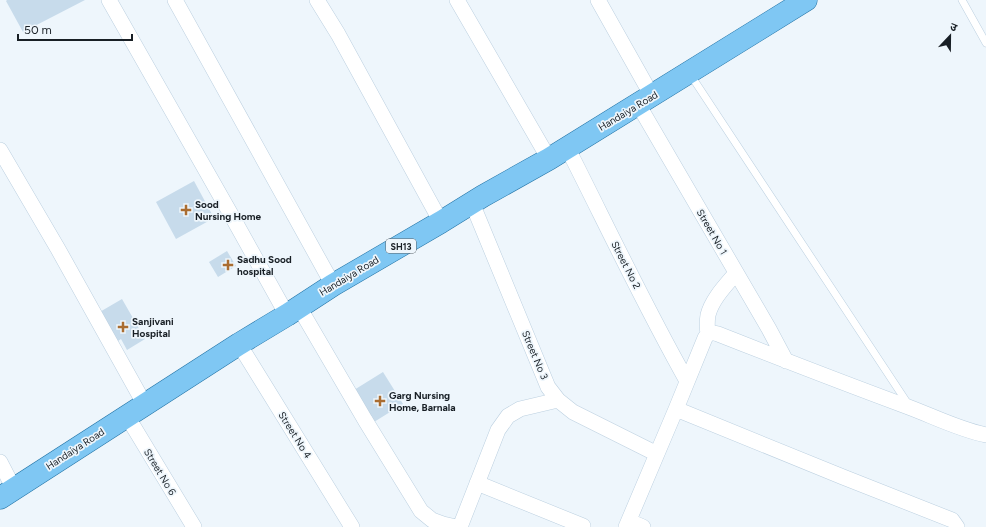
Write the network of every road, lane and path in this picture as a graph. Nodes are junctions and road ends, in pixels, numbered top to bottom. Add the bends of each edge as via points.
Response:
1 (109, 0) edge
2 (175, 0) edge
3 (317, 0) edge
4 (457, 0) edge
5 (598, 0) edge
6 (806, 0) edge
7 (962, 0) edge
8 (986, 43) edge
9 (689, 73) junction
10 (645, 100) junction
11 (567, 148) junction
12 (0, 150) edge
13 (548, 159) junction
14 (472, 203) junction
15 (442, 222) junction
16 (736, 273) junction
17 (333, 285) junction
18 (293, 311) junction
19 (708, 334) junction
20 (239, 344) junction
21 (786, 361) junction
22 (688, 381) junction
23 (558, 400) junction
24 (145, 405) junction
25 (910, 407) junction
26 (676, 409) junction
27 (127, 416) junction
28 (986, 436) edge
29 (657, 454) junction
30 (0, 462) edge
31 (477, 483) junction
32 (7, 493) edge
33 (627, 524) edge
34 (583, 526) dead end
35 (194, 527) edge
36 (352, 527) edge
37 (456, 527) edge
38 (460, 527) edge
39 (643, 527) edge
40 (957, 527) edge

1 - 18 street via 233,218
2 - 17 street
3 - 15 street
4 - 13 street
5 - 10 street, Street No 1
6 - 9 main road, Handaiya Road / SH13
7 - 8 lane
9 - 10 main road, Handaiya Road / SH13
9 - 25 lane
10 - 11 main road, Handaiya Road / SH13
10 - 16 street, Street No 1
11 - 13 main road, Handaiya Road / SH13
11 - 22 street, Street No 2 via 670,351
12 - 24 street
13 - 14 main road, Handaiya Road / SH13
14 - 15 main road, Handaiya Road / SH13
14 - 23 street, Street No 3 via 548,387
15 - 17 main road, Handaiya Road / SH13
16 - 19 street via 710,308 707,320
16 - 21 street, Street No 1
17 - 18 main road, Handaiya Road / SH13
18 - 20 main road, Handaiya Road / SH13
18 - 37 street via 421,511 432,520
19 - 21 street via 718,334
19 - 22 street
20 - 24 main road, Handaiya Road / SH13
20 - 36 street, Street No 4
21 - 25 street
22 - 26 street
23 - 29 street, Street No 3 via 573,412
23 - 31 street via 520,409 508,416 498,430
24 - 27 main road, Handaiya Road / SH13
25 - 28 street
26 - 29 street
26 - 40 street via 952,520
27 - 32 main road, Handaiya Road / SH13
27 - 35 street, Street No 6
29 - 33 street
30 - 32 street
31 - 34 street
31 - 38 street
33 - 39 street

